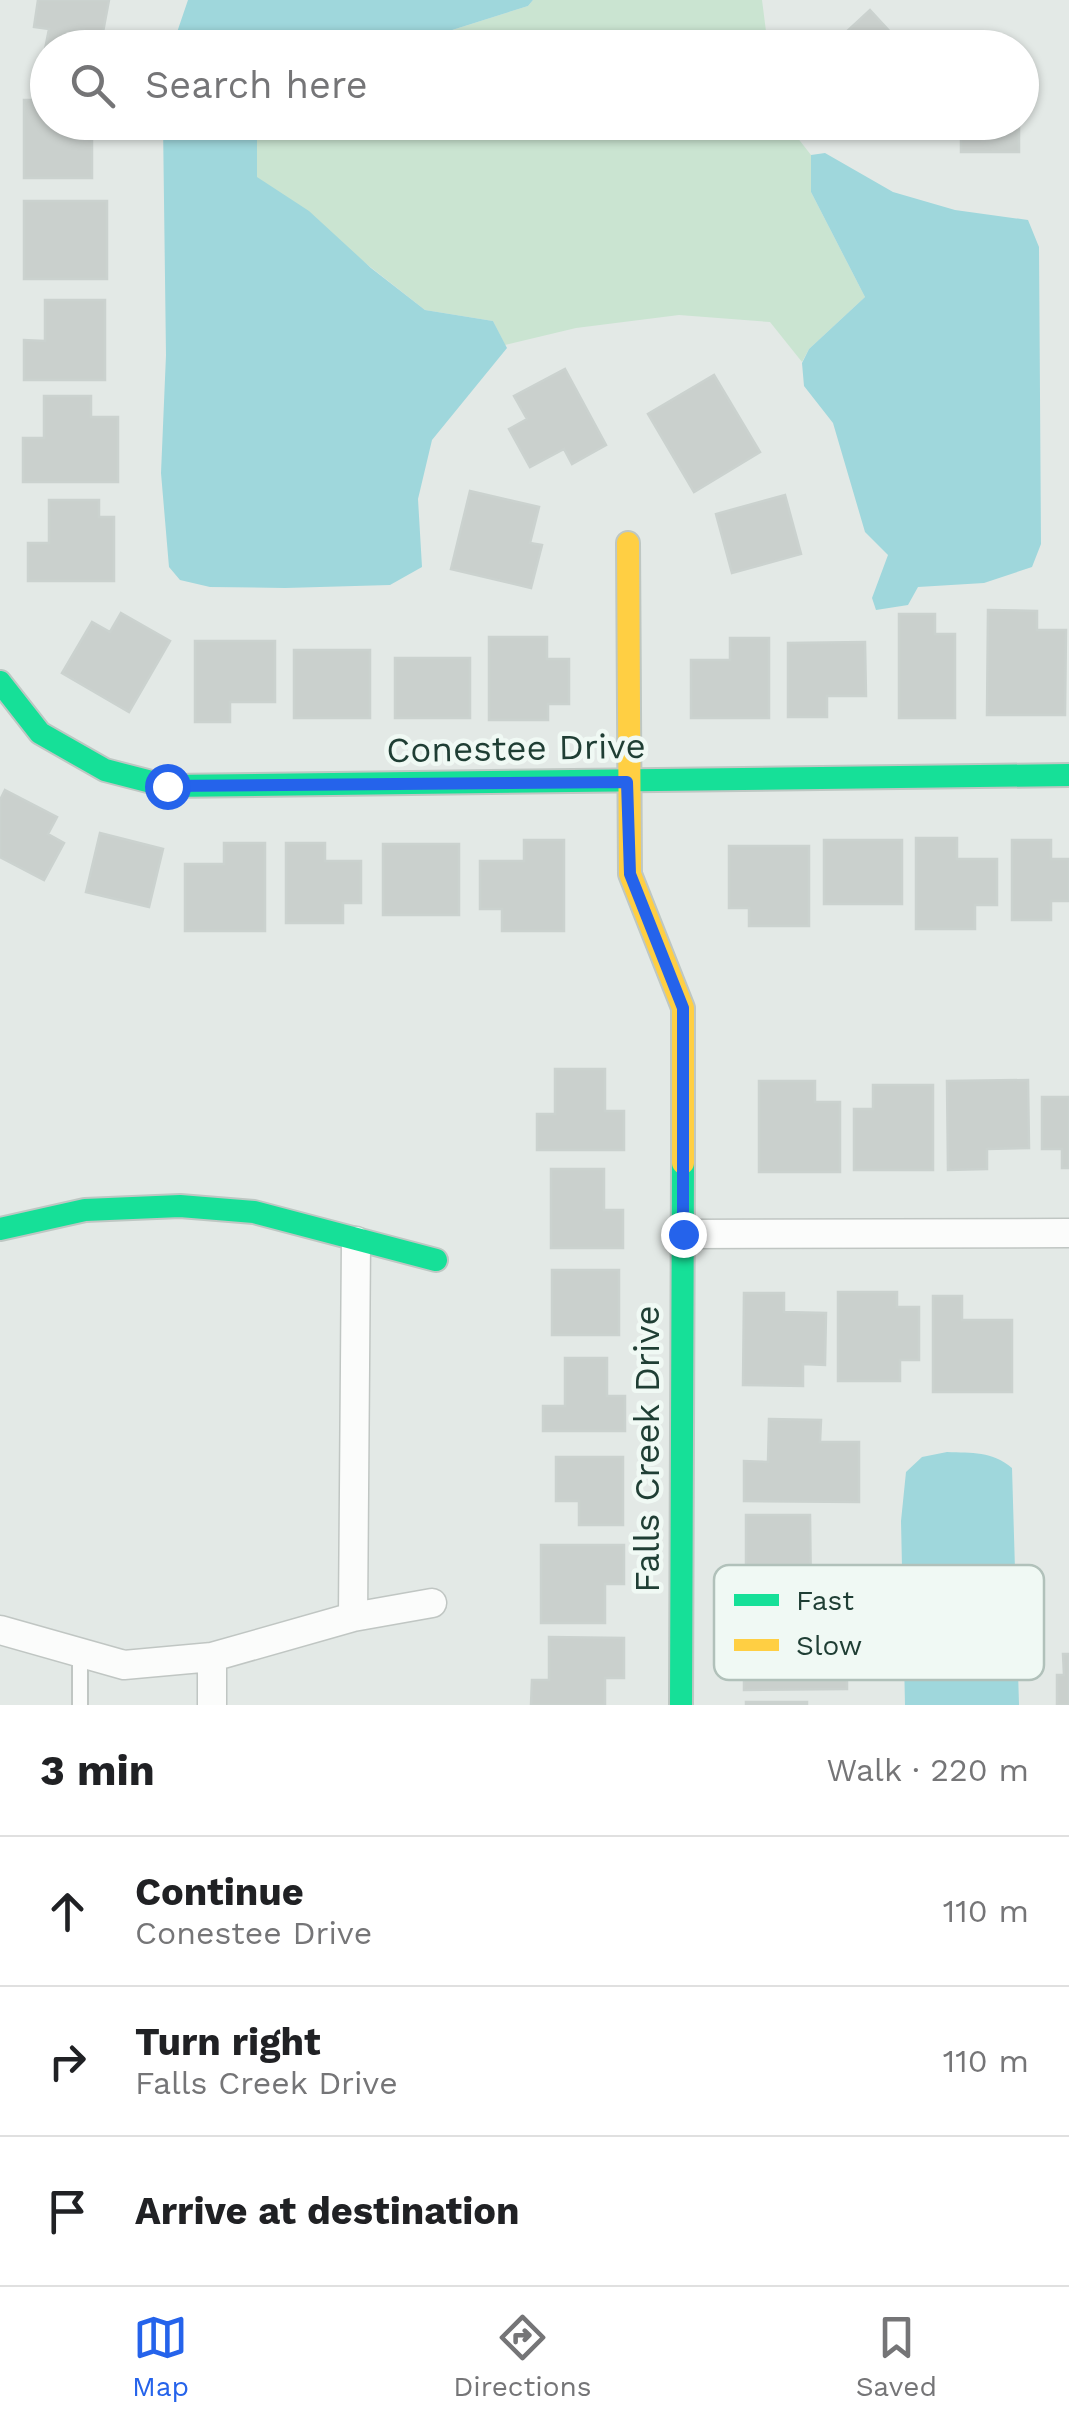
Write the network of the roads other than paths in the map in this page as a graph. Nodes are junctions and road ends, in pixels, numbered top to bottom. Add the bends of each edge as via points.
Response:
1 (628, 543) dead end
2 (0, 682) edge
3 (1069, 775) edge
4 (627, 782) junction
5 (0, 1230) edge
6 (1069, 1233) edge
7 (683, 1234) junction
8 (356, 1241) junction
9 (436, 1260) dead end
10 (432, 1603) dead end
11 (353, 1617) junction
12 (0, 1630) edge
13 (80, 1653) junction
14 (212, 1657) junction
15 (80, 1705) edge
16 (212, 1705) edge
17 (682, 1705) edge

1 - 4 street, Falls Creek Drive
2 - 4 street, Conestee Drive via 40,733 105,770 167,786
3 - 4 street, Conestee Drive
4 - 7 street, Falls Creek Drive via 630,874 683,1008
5 - 8 street via 85,1210 180,1206 254,1212
6 - 7 street
7 - 17 street, Falls Creek Drive
8 - 9 street
8 - 11 street
10 - 11 street
11 - 14 street
12 - 13 street
13 - 14 street via 124,1665
13 - 15 lane
14 - 16 street

